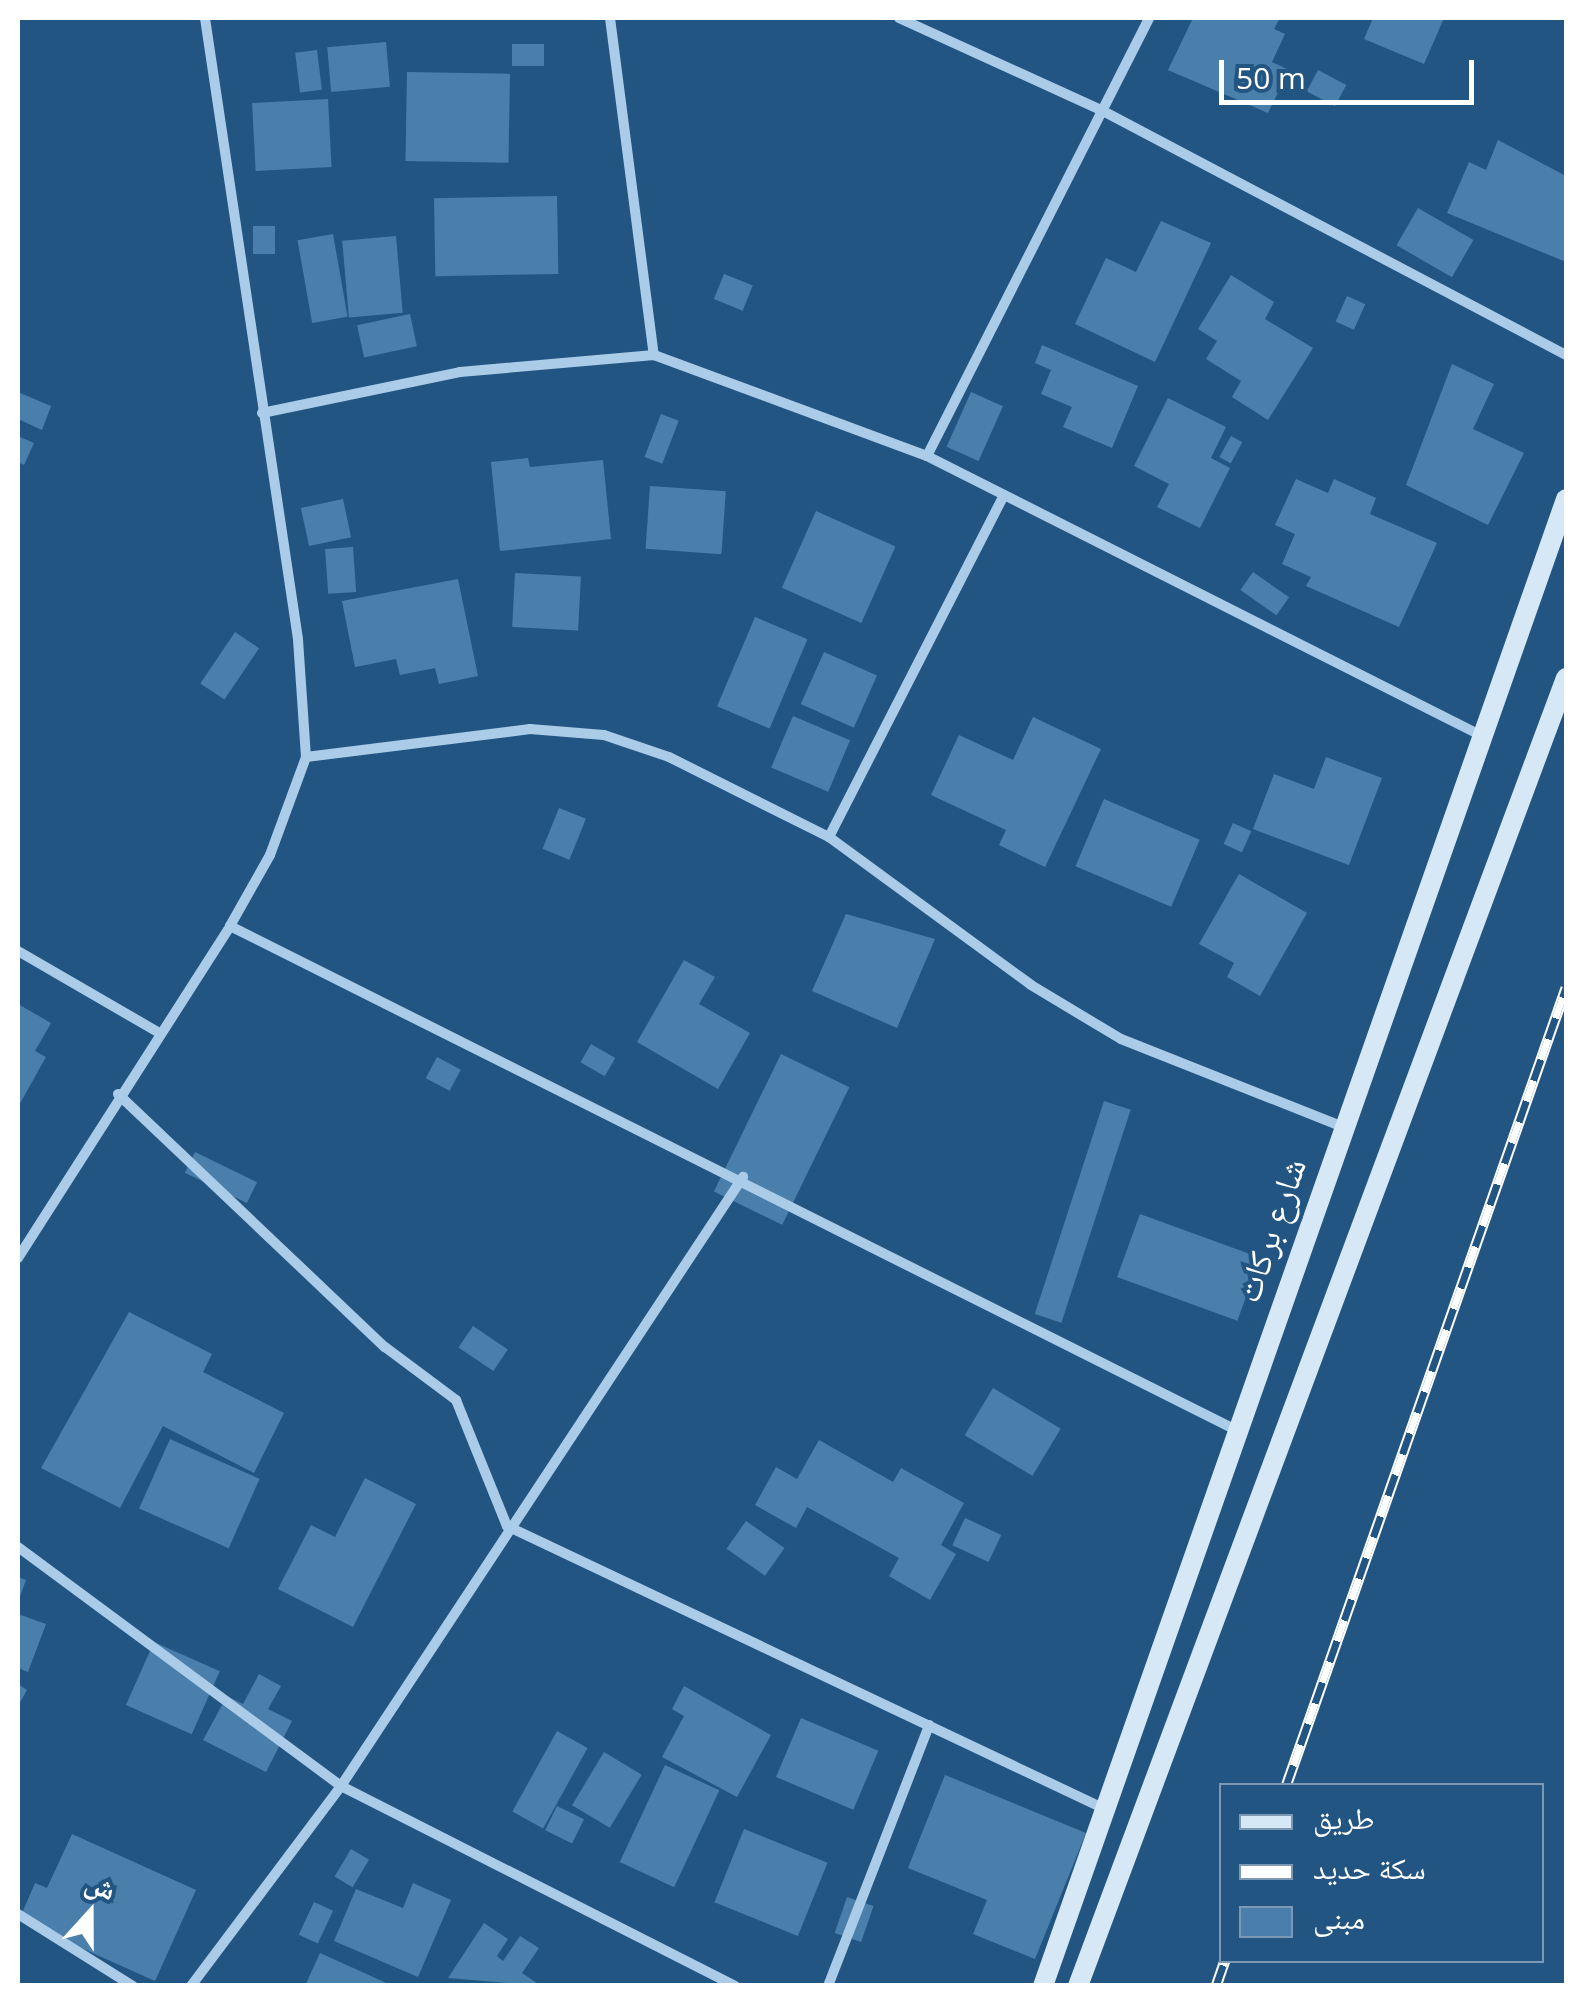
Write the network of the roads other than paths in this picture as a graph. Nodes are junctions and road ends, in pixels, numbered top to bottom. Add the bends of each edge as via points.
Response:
1 (205, 18) edge
2 (610, 18) edge
3 (899, 18) edge
4 (1149, 18) edge
5 (1103, 111) junction
6 (654, 355) junction
7 (1566, 355) edge
8 (262, 413) junction
9 (927, 456) junction
10 (1004, 495) junction
11 (1566, 499) edge
12 (1566, 678) edge
13 (1482, 736) junction
14 (306, 756) junction
15 (829, 837) junction
16 (230, 926) junction
17 (18, 950) edge
18 (158, 1032) junction
19 (118, 1094) junction
20 (1340, 1126) junction
21 (744, 1177) junction
22 (18, 1258) edge
23 (1234, 1429) junction
24 (507, 1526) junction
25 (18, 1547) edge
26 (929, 1725) junction
27 (341, 1786) junction
28 (1106, 1809) junction
29 (18, 1914) edge
30 (133, 1986) edge
31 (191, 1986) edge
32 (735, 1986) edge
33 (828, 1986) edge
34 (1042, 1986) edge
35 (1078, 1986) edge

1 - 8 street
2 - 6 street
3 - 5 street
4 - 5 street
5 - 7 street
5 - 9 street
6 - 8 street via 460,372
6 - 9 street
8 - 14 street via 298,640
9 - 10 street
10 - 13 street
10 - 15 street
11 - 13 main road, شارع بركات
12 - 35 main road
13 - 20 main road, شارع بركات
14 - 15 street via 530,729 604,735
14 - 16 street via 270,855
15 - 20 street via 1031,985 1122,1039
16 - 18 street
16 - 21 street
17 - 18 street
18 - 19 street
19 - 22 street
19 - 24 street via 385,1346 456,1400
20 - 23 main road, شارع بركات
21 - 23 street
21 - 24 street
23 - 28 main road, شارع بركات
24 - 26 street
24 - 27 street
25 - 27 street
26 - 28 street
26 - 33 street
27 - 31 street
27 - 32 street
28 - 34 main road, شارع بركات
29 - 30 street

